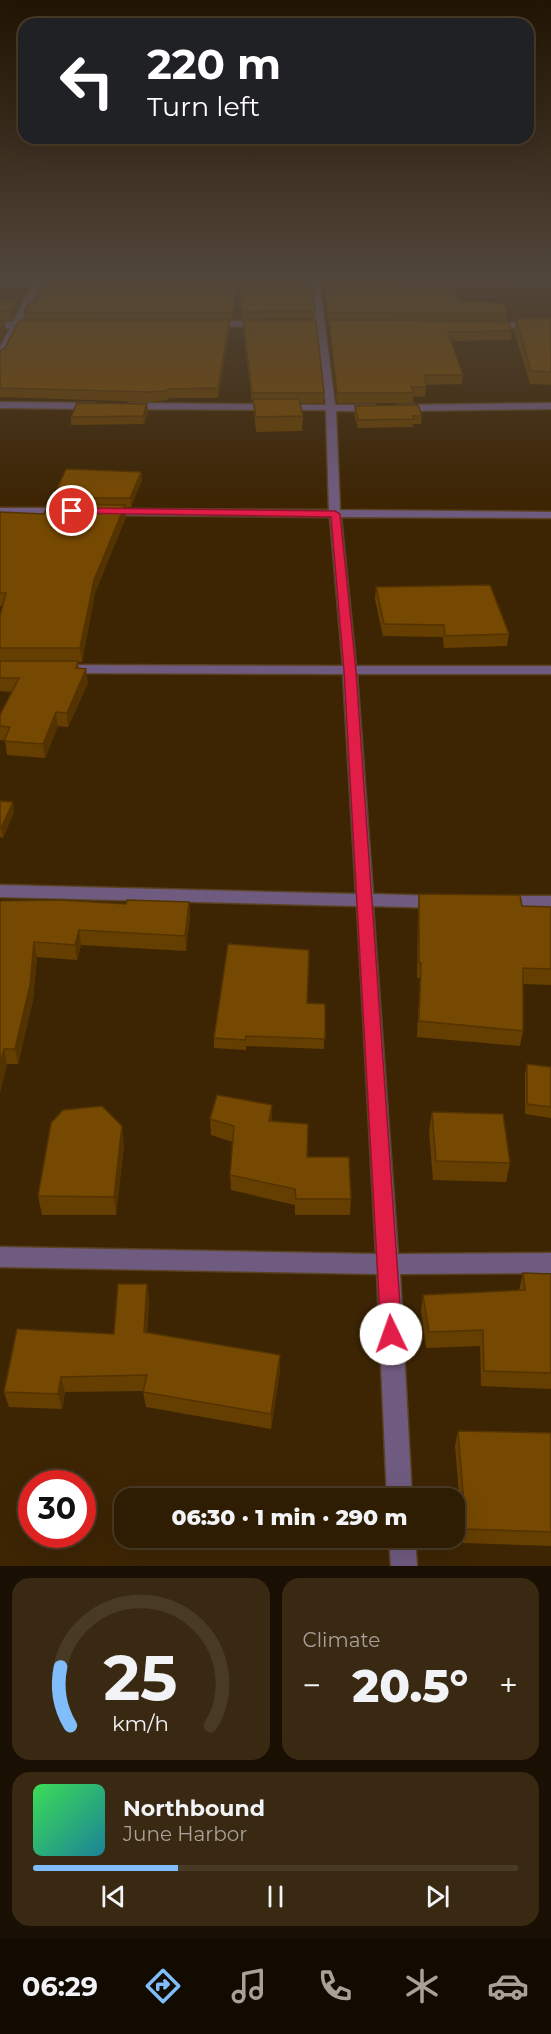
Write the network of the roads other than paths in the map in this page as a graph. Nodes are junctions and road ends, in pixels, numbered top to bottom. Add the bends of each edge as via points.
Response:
1 (325, 352) edge
2 (0, 405) edge
3 (106, 406) edge
4 (118, 406) edge
5 (551, 406) edge
6 (330, 409) junction
7 (0, 511) edge
8 (72, 511) edge
9 (96, 512) edge
10 (335, 514) junction
11 (551, 515) edge
12 (47, 668) edge
13 (551, 670) edge
14 (350, 671) junction
15 (0, 891) edge
16 (364, 902) junction
17 (457, 902) edge
18 (481, 902) edge
19 (551, 902) edge
20 (0, 1257) edge
21 (551, 1263) edge
22 (388, 1264) junction
23 (399, 1488) edge
24 (403, 1548) edge
25 (404, 1566) edge

1 - 6 street
2 - 3 street
4 - 6 street
5 - 6 street
6 - 10 street
7 - 8 street
9 - 10 street
10 - 11 street
10 - 14 street
12 - 14 street
13 - 14 street
14 - 16 street
15 - 16 street
16 - 17 street
16 - 22 street
18 - 19 street
20 - 22 street
21 - 22 street
22 - 23 street
24 - 25 street

